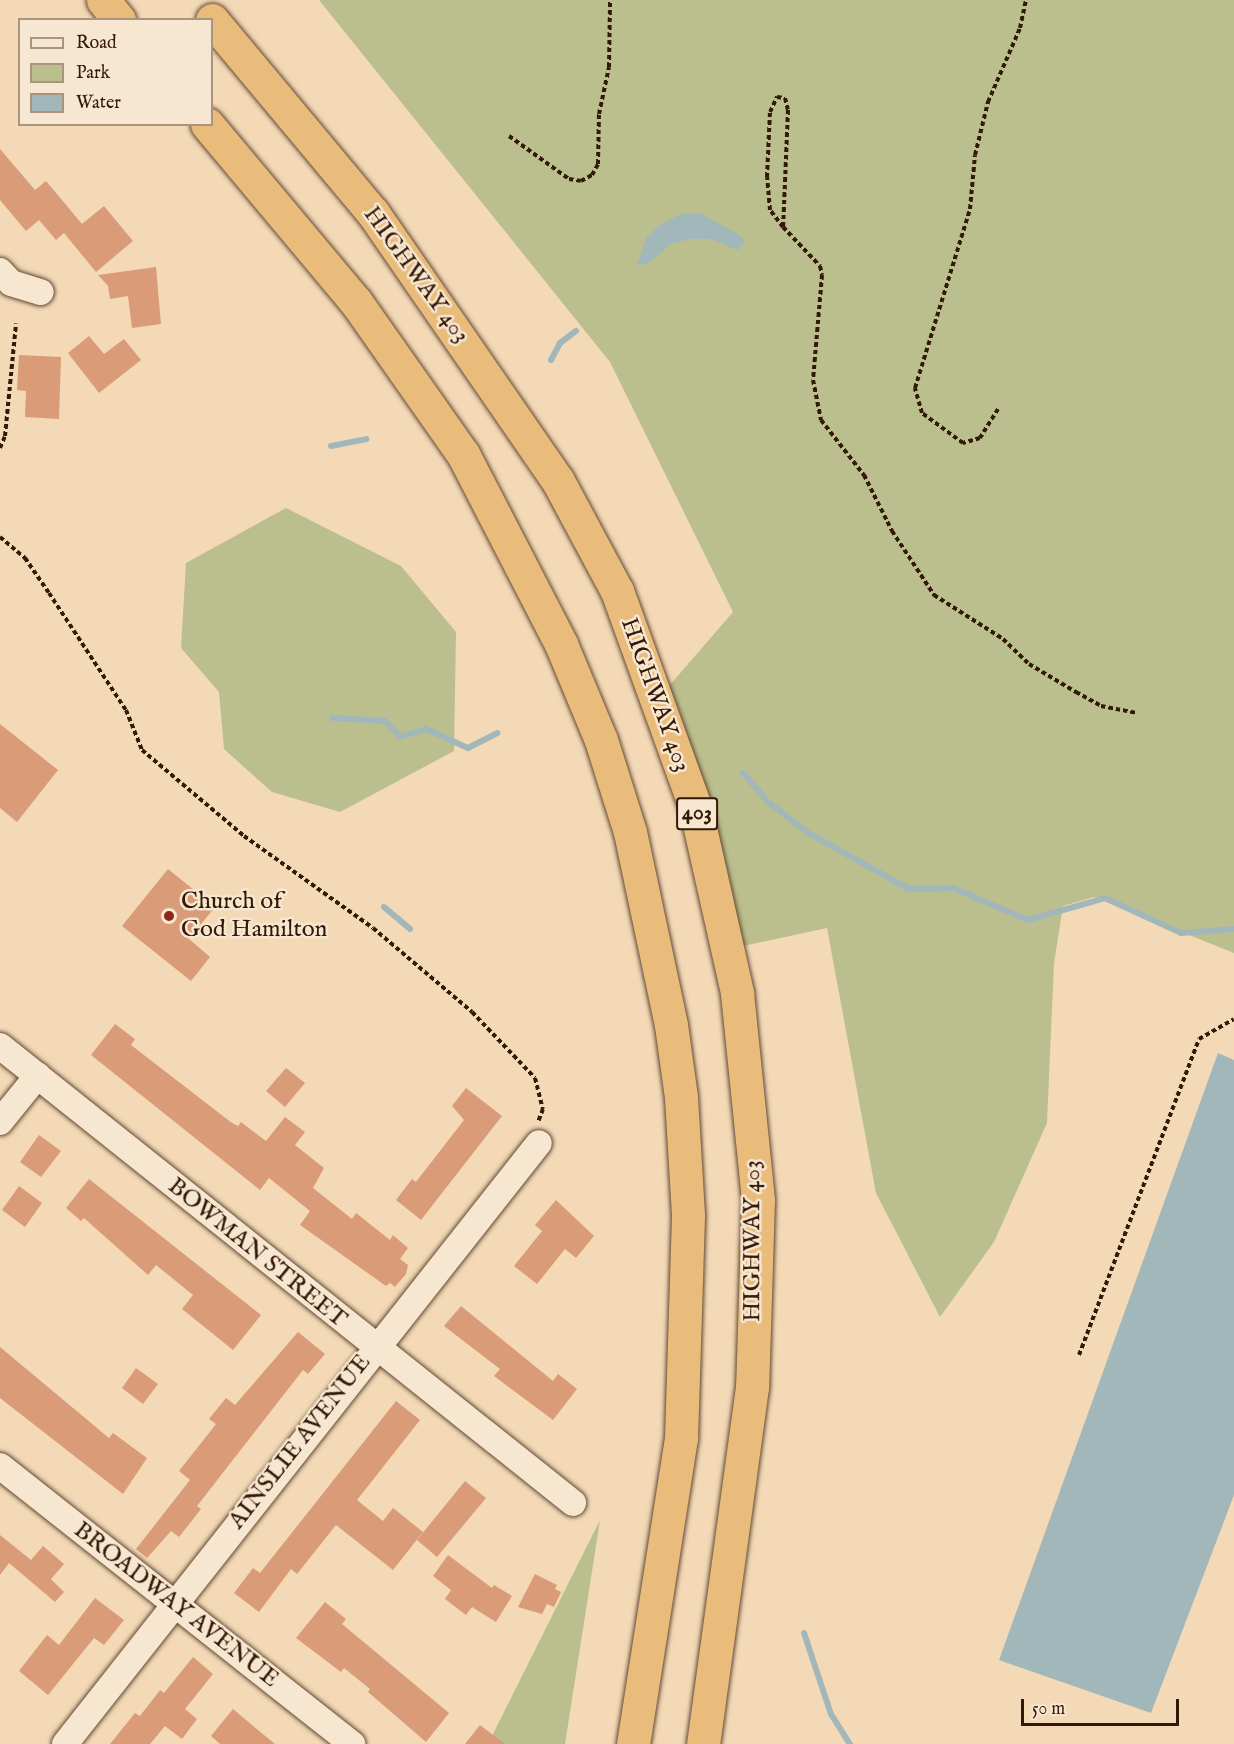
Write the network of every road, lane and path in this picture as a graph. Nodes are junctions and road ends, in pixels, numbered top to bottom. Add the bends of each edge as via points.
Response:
1 (103, 0) edge
2 (195, 0) edge
3 (610, 0) edge
4 (1026, 0) edge
5 (117, 18) edge
6 (209, 18) edge
7 (213, 22) edge
8 (209, 126) edge
9 (509, 136) dead end
10 (783, 227) junction
11 (0, 271) edge
12 (41, 292) dead end
13 (16, 324) dead end
14 (999, 409) dead end
15 (0, 448) edge
16 (0, 537) edge
17 (1136, 713) dead end
18 (1234, 1019) edge
19 (0, 1046) edge
20 (38, 1075) junction
21 (0, 1122) edge
22 (538, 1132) joint
23 (374, 1348) junction
24 (1079, 1355) dead end
25 (0, 1466) edge
26 (573, 1503) dead end
27 (173, 1604) junction
28 (65, 1744) edge
29 (352, 1744) edge
30 (633, 1744) edge
31 (703, 1744) edge

1 - 5 highway
2 - 6 highway, HIGHWAY 403 / 403
3 - 9 path via 609,67 599,114 598,164 592,175 581,181 569,179
4 - 14 path via 1020,28 988,102 975,155 970,210 915,388 922,413 963,443 976,441
7 - 31 highway, HIGHWAY 403 / 403 via 373,213 558,481 617,591 695,806 737,993 758,1200 752,1387
8 - 30 highway via 356,302 463,454 561,644 601,740 630,832 671,1025 681,1097 688,1216 681,1438
10 - 10 path via 788,110 785,98 777,97 770,112 767,177 770,210
10 - 17 path via 820,266 822,275 813,380 821,420 864,476 917,573 934,595 1003,639 1029,664 1101,706
11 - 12 street via 11,283
13 - 15 path via 5,436
16 - 22 path via 25,558 49,593 126,710 142,750 244,836 373,928 472,1012 535,1077 543,1109
18 - 24 path via 1199,1039
19 - 20 street, BOWMAN STREET
20 - 21 street
20 - 23 street, BOWMAN STREET
22 - 23 street, AINSLIE AVENUE
23 - 26 street, BOWMAN STREET
23 - 27 street, AINSLIE AVENUE
25 - 27 street, BROADWAY AVENUE
27 - 28 street, AINSLIE AVENUE
27 - 29 street, BROADWAY AVENUE

